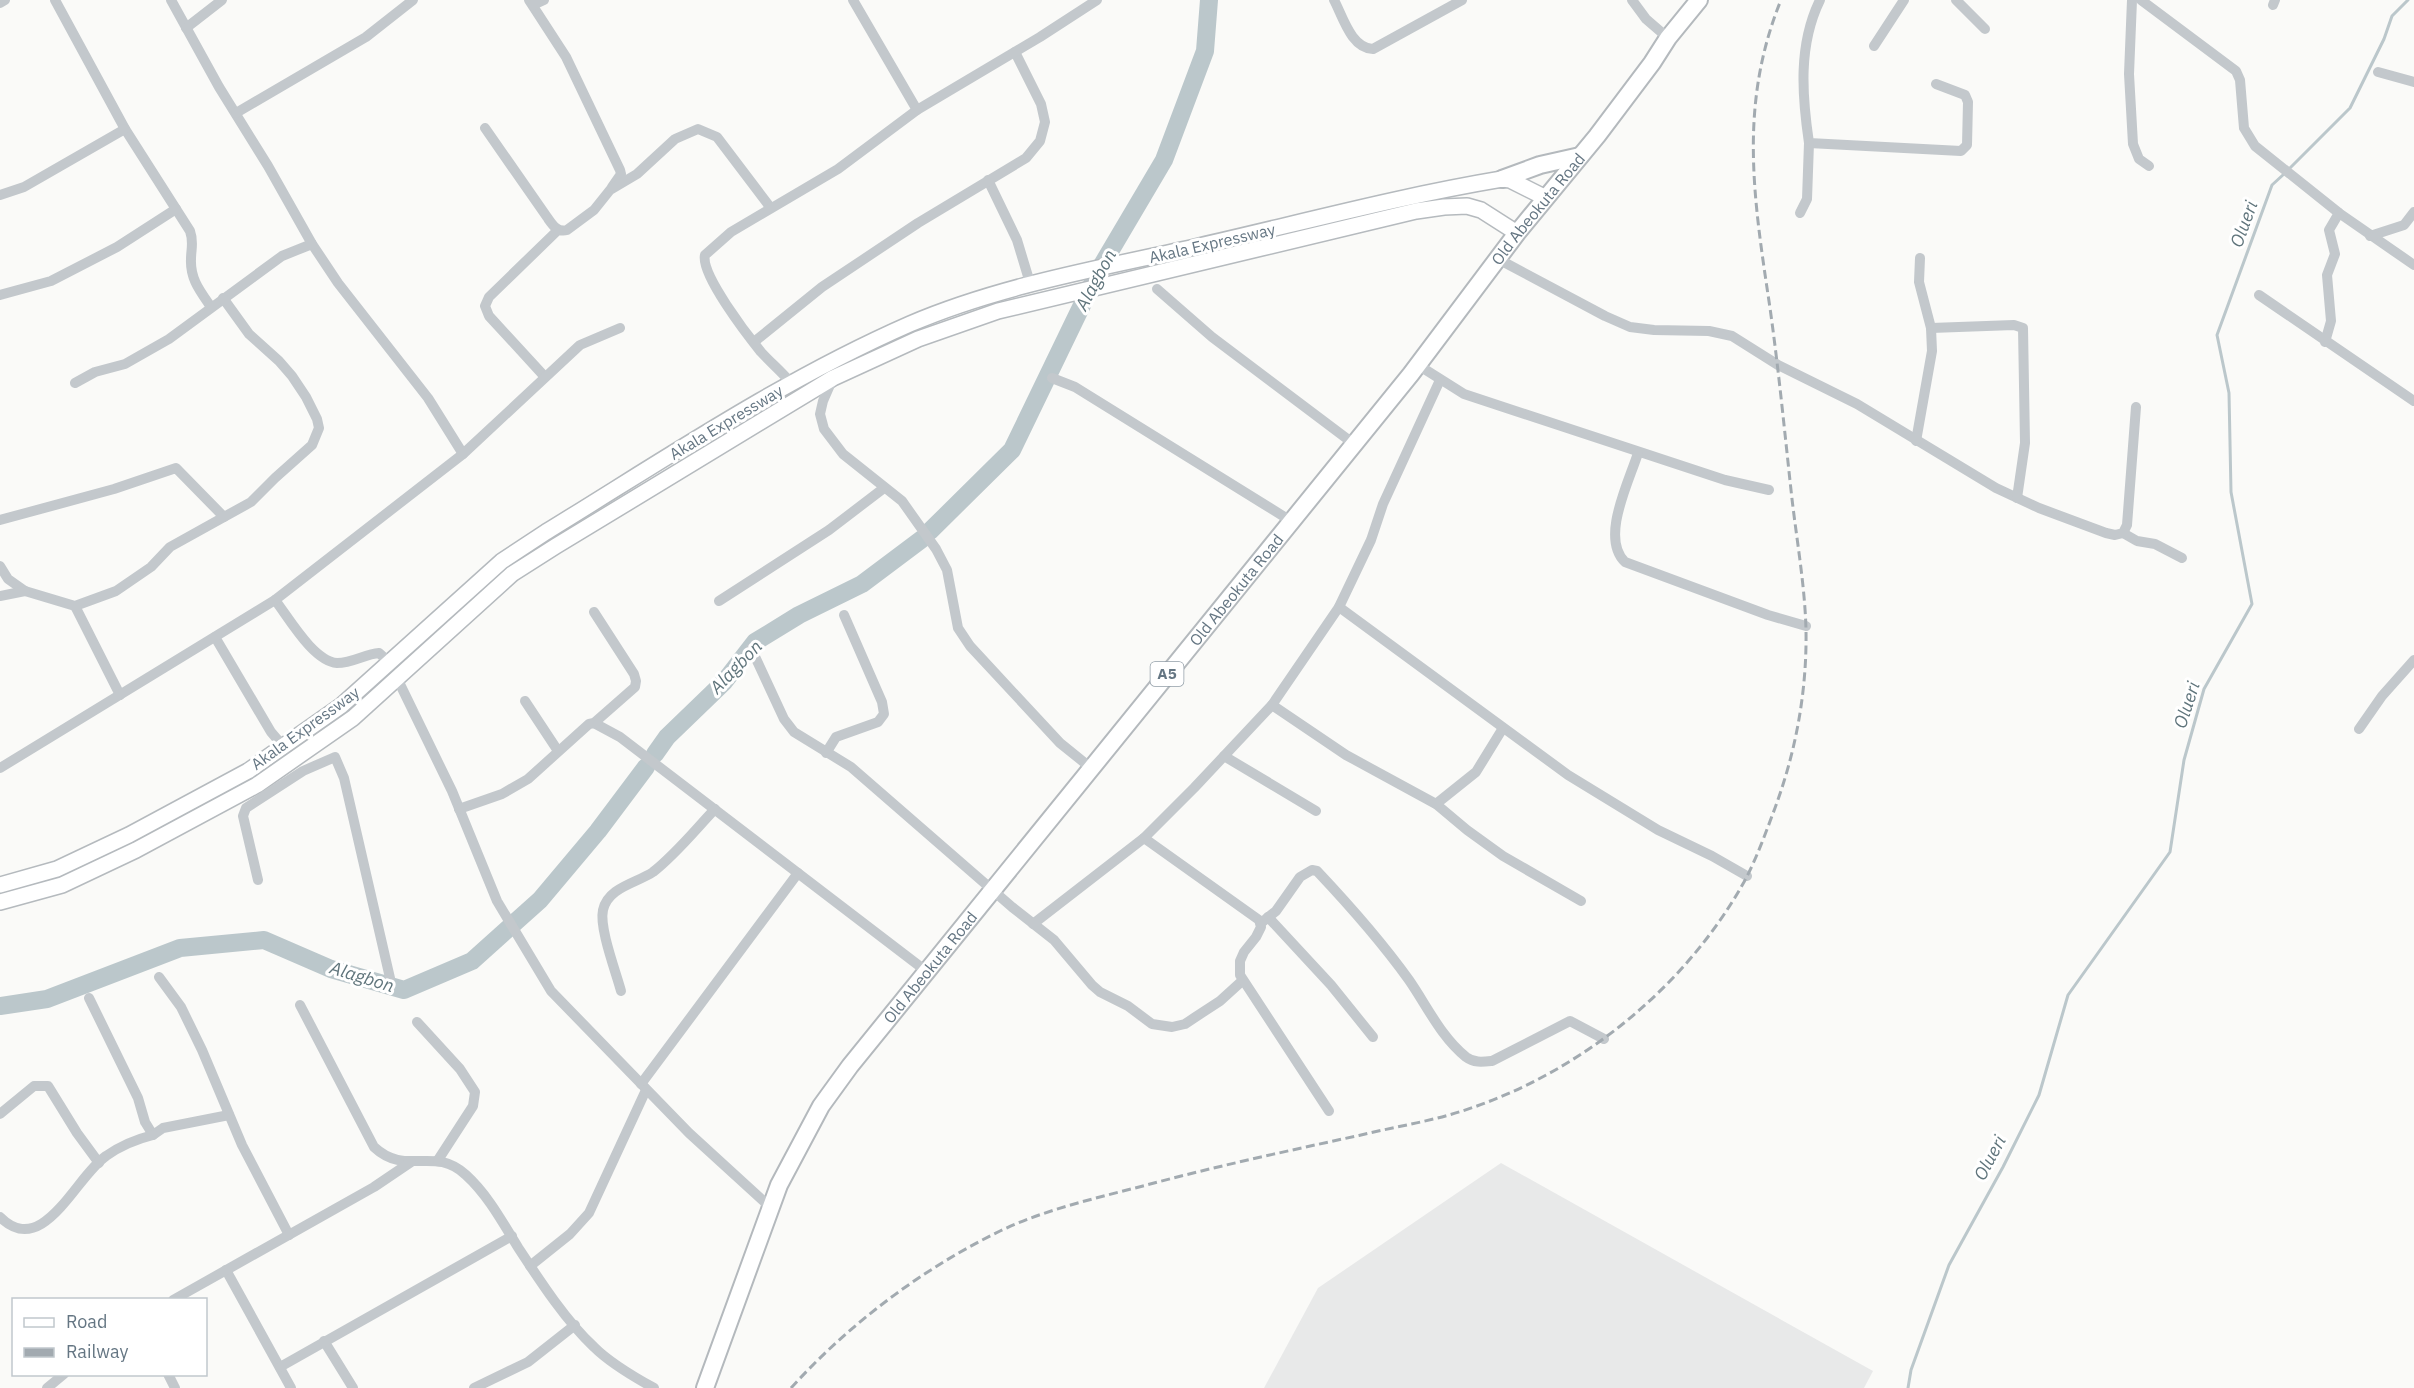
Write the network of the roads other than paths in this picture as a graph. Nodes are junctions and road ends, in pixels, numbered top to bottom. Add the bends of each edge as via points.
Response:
1 (5, 0) edge
2 (55, 0) edge
3 (171, 0) edge
4 (222, 0) edge
5 (413, 0) edge
6 (544, 0) edge
7 (853, 0) edge
8 (1097, 0) edge
9 (1334, 0) edge
10 (1462, 0) edge
11 (1632, 0) edge
12 (1699, 0) edge
13 (1820, 0) edge
14 (1904, 0) edge
15 (1956, 0) edge
16 (2132, 0) edge
17 (2141, 0) edge
18 (0, 3) edge
19 (531, 3) edge
20 (186, 28) junction
21 (1985, 29) dead end
22 (1668, 38) junction
23 (1874, 46) dead end
24 (1015, 52) junction
25 (2378, 72) dead end
26 (2414, 82) edge
27 (1936, 84) dead end
28 (917, 110) junction
29 (236, 113) junction
30 (485, 128) dead end
31 (125, 129) junction
32 (1809, 143) junction
33 (1580, 156) junction
34 (2149, 166) dead end
35 (1502, 179) junction
36 (988, 180) junction
37 (610, 190) junction
38 (0, 195) edge
39 (1546, 198) junction
40 (770, 207) junction
41 (176, 209) junction
42 (2414, 212) edge
43 (1800, 213) dead end
44 (2339, 213) junction
45 (558, 230) junction
46 (1517, 233) junction
47 (2370, 236) junction
48 (312, 244) junction
49 (1920, 258) dead end
50 (1498, 259) junction
51 (2414, 265) edge
52 (1030, 283) junction
53 (1156, 289) dead end
54 (0, 295) edge
55 (2259, 295) dead end
56 (223, 298) junction
57 (211, 307) junction
58 (620, 328) dead end
59 (1931, 328) junction
60 (754, 342) junction
61 (2325, 342) junction
62 (824, 364) junction
63 (1418, 365) junction
64 (545, 377) junction
65 (833, 378) junction
66 (1052, 378) dead end
67 (1440, 380) junction
68 (75, 383) dead end
69 (791, 383) junction
70 (2414, 401) edge
71 (2136, 407) dead end
72 (1916, 441) junction
73 (1354, 444) junction
74 (1638, 453) junction
75 (463, 454) junction
76 (884, 488) junction
77 (1769, 490) dead end
78 (2017, 498) junction
79 (224, 517) junction
80 (0, 520) edge
81 (1291, 521) junction
82 (2122, 533) junction
83 (2182, 558) dead end
84 (0, 566) edge
85 (24, 591) junction
86 (0, 596) edge
87 (275, 600) junction
88 (719, 601) dead end
89 (75, 606) junction
90 (1338, 607) junction
91 (594, 612) dead end
92 (844, 615) dead end
93 (1806, 627) dead end
94 (215, 637) junction
95 (751, 648) dead end
96 (2414, 660) edge
97 (389, 662) junction
98 (397, 678) junction
99 (120, 695) junction
100 (525, 701) dead end
101 (1272, 705) junction
102 (594, 723) junction
103 (1503, 728) junction
104 (2359, 729) dead end
105 (326, 736) junction
106 (283, 746) junction
107 (558, 751) junction
108 (826, 753) junction
109 (1224, 756) junction
110 (335, 757) junction
111 (0, 768) edge
112 (1090, 768) junction
113 (1436, 804) junction
114 (459, 809) junction
115 (715, 809) junction
116 (1316, 812) dead end
117 (129, 835) junction
118 (1144, 838) junction
119 (136, 850) junction
120 (798, 873) junction
121 (1747, 876) dead end
122 (258, 880) dead end
123 (0, 885) edge
124 (992, 890) junction
125 (1581, 901) dead end
126 (0, 902) edge
127 (1264, 920) junction
128 (1033, 924) junction
129 (926, 971) junction
130 (159, 977) dead end
131 (390, 978) dead end
132 (1242, 981) junction
133 (621, 991) dead end
134 (89, 998) dead end
135 (300, 1005) dead end
136 (417, 1022) dead end
137 (1373, 1037) dead end
138 (1604, 1039) dead end
139 (644, 1087) junction
140 (1329, 1111) dead end
141 (0, 1114) edge
142 (229, 1115) junction
143 (153, 1134) junction
144 (438, 1160) junction
145 (411, 1162) junction
146 (99, 1163) junction
147 (770, 1207) junction
148 (0, 1217) edge
149 (289, 1234) junction
150 (512, 1236) junction
151 (530, 1266) junction
152 (226, 1270) junction
153 (175, 1298) edge
154 (575, 1326) junction
155 (324, 1341) junction
156 (280, 1367) junction
157 (62, 1376) edge
158 (47, 1388) edge
159 (291, 1388) edge
160 (353, 1388) edge
161 (474, 1388) edge
162 (654, 1388) edge
163 (705, 1388) edge

1 - 18 street
2 - 31 street
3 - 20 street
4 - 20 street
5 - 29 street via 366,37
6 - 19 street
7 - 28 street
8 - 24 street
9 - 10 street via 1357,43 1368,49
11 - 22 street
12 - 22 highway, Old Abeokuta Road / A5
13 - 32 street via 1808,30 1804,62 1804,112
14 - 23 street
15 - 21 street
16 - 34 street via 2129,74 2133,144 2139,159
17 - 44 street via 2236,71 2247,136
19 - 37 street via 566,57 621,170
20 - 29 street
22 - 33 highway, Old Abeokuta Road / A5
24 - 28 street
24 - 36 street via 1041,104 1044,132 1026,158
25 - 26 street
27 - 32 street via 1965,95 1968,102 1966,145 1961,151
28 - 40 street via 838,169
29 - 48 street
30 - 45 street
31 - 38 street via 24,187
31 - 41 street
32 - 43 street via 1807,199
33 - 35 highway
33 - 39 highway, Old Abeokuta Road / A5
35 - 39 main road
35 - 52 main road, Akala Expressway via 1413,195
36 - 52 street via 1017,240
36 - 60 street via 822,287
37 - 40 street via 638,174 675,139 698,129 717,137
37 - 45 street via 589,214 567,230
39 - 46 highway, Old Abeokuta Road / A5
40 - 60 street via 714,245 704,260 731,311
41 - 54 street via 117,247 51,281
41 - 57 street via 193,242 191,272
42 - 47 street via 2404,225
44 - 47 street
44 - 61 street via 2329,230 2335,254 2327,275 2331,321
45 - 64 street via 489,297 485,306 489,316
46 - 50 highway, Old Abeokuta Road / A5
46 - 65 main road, Akala Expressway via 1481,210 1467,206 1416,211 998,310 918,339
47 - 51 street
48 - 56 street via 282,256
48 - 75 street via 428,398
49 - 59 street via 1919,282
50 - 63 highway, Old Abeokuta Road / A5
50 - 72 street via 1630,327 1732,336
52 - 62 main road, Akala Expressway via 912,323
53 - 73 street via 1212,337
55 - 61 street
56 - 57 street
56 - 79 street via 249,334 292,376 317,419 318,428 312,445 299,458 251,502
57 - 68 street via 169,339 126,363
58 - 64 street via 580,345
59 - 72 street via 1932,351
59 - 78 street via 2023,328 2025,443
60 - 69 street
61 - 70 street
62 - 65 main road
62 - 69 main road, Akala Expressway
63 - 67 street
63 - 73 highway, Old Abeokuta Road / A5
64 - 75 street
65 - 76 street via 820,414 824,429 843,454
65 - 98 main road, Akala Expressway via 512,574
66 - 81 street via 1075,387
67 - 74 street via 1464,394
67 - 90 street
69 - 97 main road, Akala Expressway via 502,561
71 - 82 street via 2127,525
72 - 78 street
73 - 81 highway, Old Abeokuta Road / A5
74 - 77 street
74 - 93 street via 1616,522 1615,548 1619,556 1625,562
75 - 87 street
76 - 88 street via 829,530
76 - 112 street via 902,501 941,558 958,628 970,646 1060,743
78 - 82 street via 2106,533
79 - 80 street via 176,468
79 - 89 street via 170,547 151,567 116,591
81 - 112 highway, Old Abeokuta Road / A5
82 - 83 street
84 - 85 street via 8,579
85 - 86 street
85 - 89 street
87 - 94 street
87 - 97 street via 320,657 337,663 379,653
89 - 99 street
90 - 101 street
90 - 103 street
91 - 102 street via 634,674 636,684
92 - 108 street via 884,714 878,722 836,737
94 - 99 street
94 - 106 street
95 - 108 street via 789,727
96 - 104 street
97 - 106 main road, Akala Expressway via 342,705
98 - 105 main road, Akala Expressway
98 - 114 street
99 - 111 street
100 - 107 street
101 - 109 street
101 - 113 street via 1346,755
102 - 107 street
102 - 115 street via 620,737
103 - 113 street via 1476,772
103 - 121 street via 1568,775 1658,830
105 - 110 street
105 - 119 main road, Akala Expressway via 257,785
106 - 117 main road, Akala Expressway via 248,771
107 - 114 street via 520,784
108 - 124 street via 851,766
109 - 116 street
109 - 118 street
110 - 122 street via 303,771 246,808 243,816
110 - 131 street via 344,778
112 - 124 highway, Old Abeokuta Road / A5
113 - 125 street via 1503,856
114 - 139 street via 496,902 551,991
115 - 120 street
115 - 133 street via 652,873 617,890 604,906 607,944
117 - 119 main road
117 - 123 main road, Akala Expressway via 57,869
118 - 127 street
118 - 128 street
119 - 126 main road, Akala Expressway via 62,885
120 - 129 street
120 - 139 street
124 - 128 street
124 - 129 highway, Old Abeokuta Road / A5
127 - 132 street via 1240,961
127 - 137 street via 1330,985
127 - 138 street via 1276,911 1300,877 1317,871 1381,942 1456,1048 1473,1061 1492,1060 1570,1021
128 - 132 street via 1054,940 1092,986 1128,1005 1152,1024 1185,1024
129 - 147 highway, Old Abeokuta Road / A5 via 821,1106
130 - 142 street via 181,1006
132 - 140 street
134 - 143 street
135 - 145 street via 374,1147 390,1159
136 - 144 street via 460,1069 475,1092 473,1106
139 - 147 street
139 - 151 street via 589,1213
141 - 146 street via 34,1086 48,1086
142 - 143 street via 163,1128
142 - 149 street
143 - 146 street via 105,1156
144 - 145 street
144 - 150 street via 454,1165 466,1175
145 - 149 street
146 - 148 street via 53,1216 37,1226 23,1231 9,1226
147 - 163 highway, Old Abeokuta Road / A5
149 - 152 street
150 - 151 street
150 - 155 street
151 - 154 street
152 - 153 street
152 - 156 street
154 - 161 street via 528,1362
154 - 162 street via 594,1347
155 - 156 street
155 - 160 street
156 - 159 street
157 - 158 street

